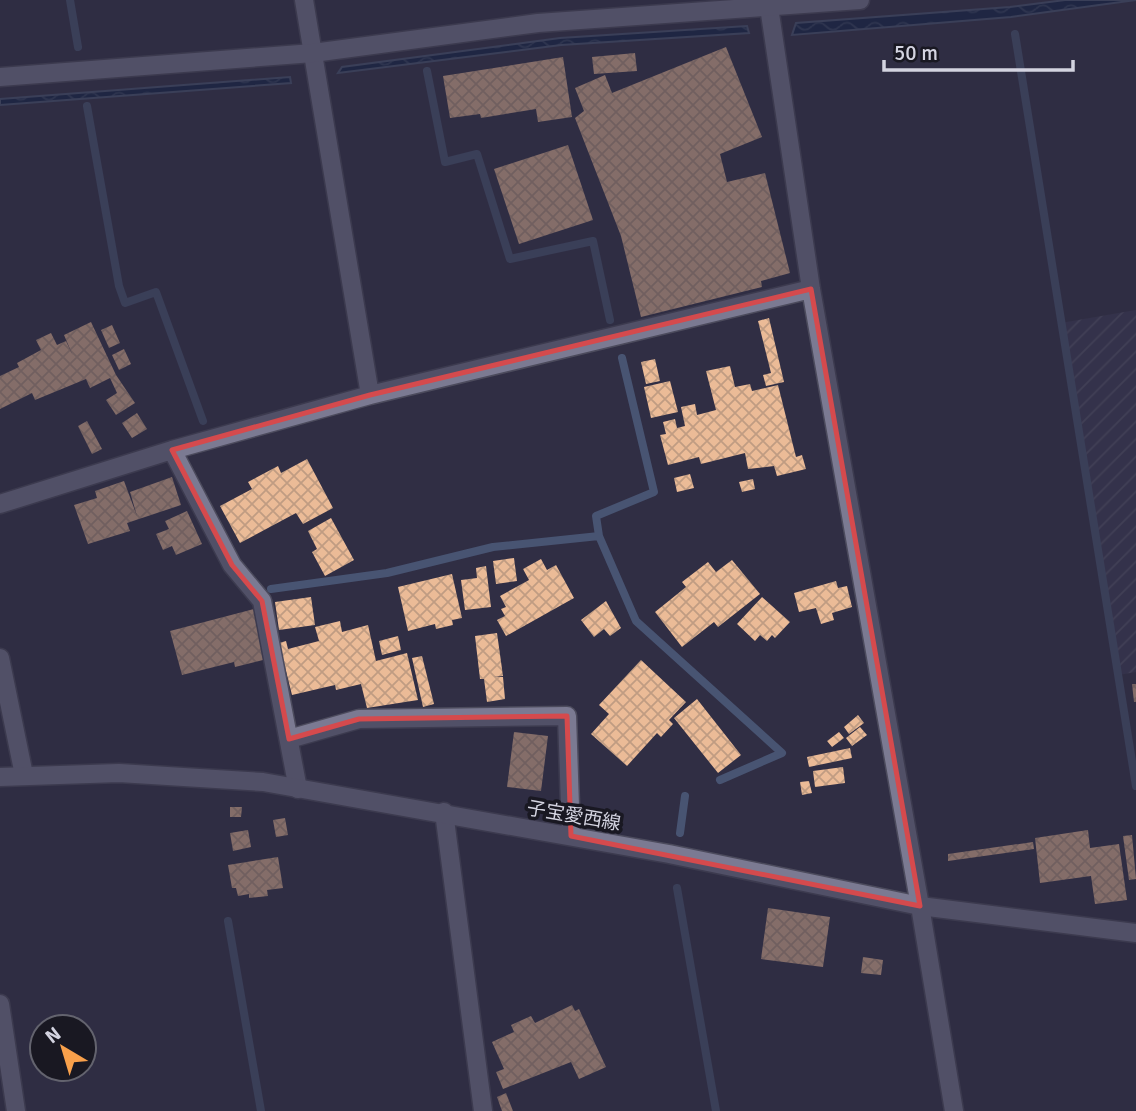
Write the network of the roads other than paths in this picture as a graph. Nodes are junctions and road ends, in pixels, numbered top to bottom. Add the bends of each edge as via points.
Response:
1 (304, 0) edge
2 (860, 0) edge
3 (769, 4) edge
4 (313, 53) junction
5 (0, 77) edge
6 (811, 289) junction
7 (370, 395) junction
8 (172, 450) junction
9 (0, 504) edge
10 (0, 659) edge
11 (289, 739) junction
12 (24, 775) junction
13 (0, 777) edge
14 (298, 789) junction
15 (444, 812) junction
16 (571, 836) junction
17 (920, 906) junction
18 (1136, 933) edge
19 (0, 1004) edge
20 (16, 1111) edge
21 (483, 1111) edge
22 (954, 1111) edge

1 - 4 street
2 - 3 street
3 - 4 street via 538,23
3 - 6 street
4 - 5 street
4 - 7 street
6 - 7 street
6 - 17 street
7 - 8 street
8 - 9 street
8 - 11 street via 232,565 262,601
10 - 12 street
11 - 14 street
11 - 16 street via 359,719 567,716
12 - 13 street, 子宝愛西線
12 - 14 street, 子宝愛西線 via 119,774 263,782
14 - 15 street, 子宝愛西線
15 - 16 street, 子宝愛西線
15 - 21 street
16 - 17 street, 子宝愛西線
17 - 18 street, 子宝愛西線
17 - 22 street
19 - 20 street

